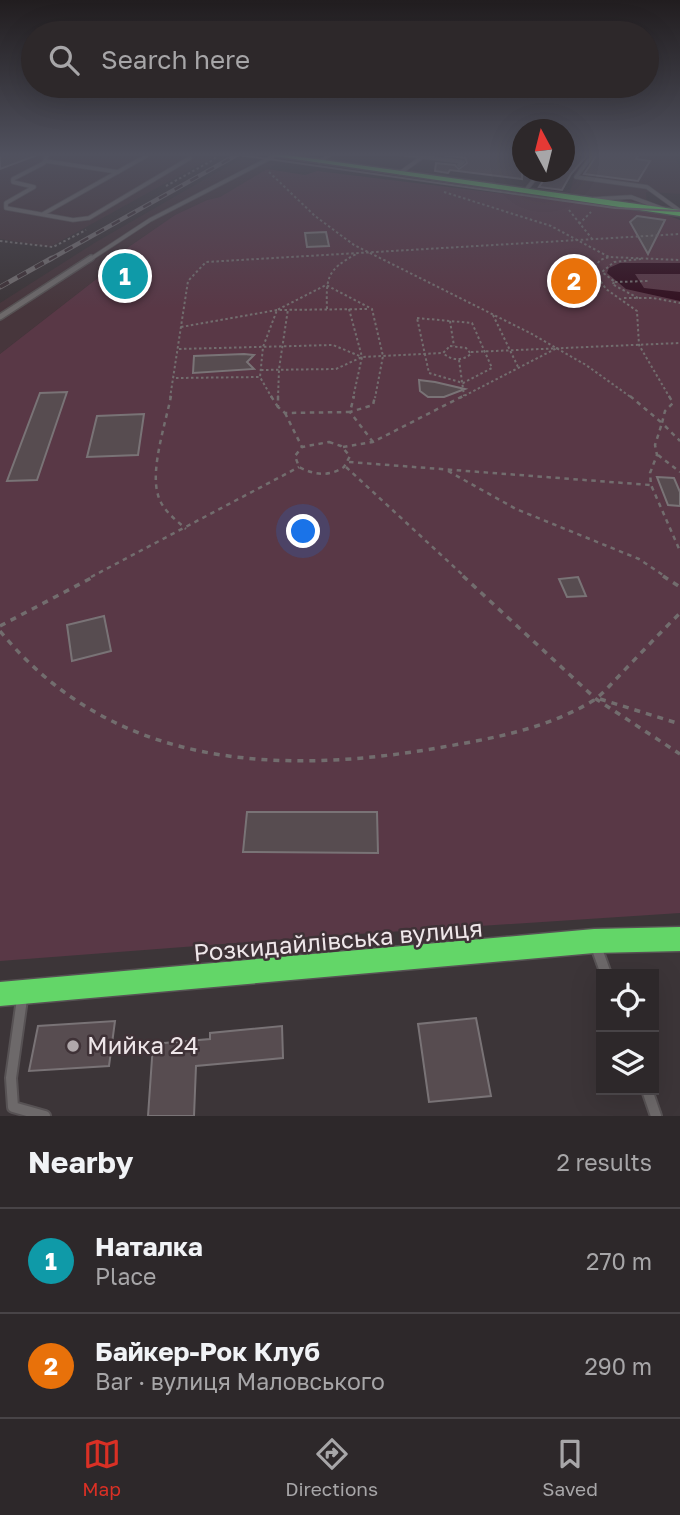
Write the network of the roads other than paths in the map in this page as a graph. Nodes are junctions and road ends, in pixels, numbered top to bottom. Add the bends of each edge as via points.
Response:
1 (5, 205) edge
2 (59, 205) edge
3 (111, 205) edge
4 (179, 205) edge
5 (606, 205) edge
6 (675, 211) edge
7 (43, 214) junction
8 (0, 317) edge
9 (680, 939) edge
10 (594, 941) junction
11 (604, 969) edge
12 (23, 992) junction
13 (0, 995) edge
14 (649, 1095) edge
15 (45, 1116) edge
16 (656, 1116) edge

1 - 7 lane
2 - 7 lane
3 - 7 lane via 89,218
4 - 8 lane
5 - 6 street
9 - 10 street, Розкидайлівська вулиця
10 - 11 lane
10 - 12 street, Розкидайлівська вулиця
12 - 13 street, Розкидайлівська вулиця
12 - 15 lane via 11,1079 13,1107
14 - 16 lane

